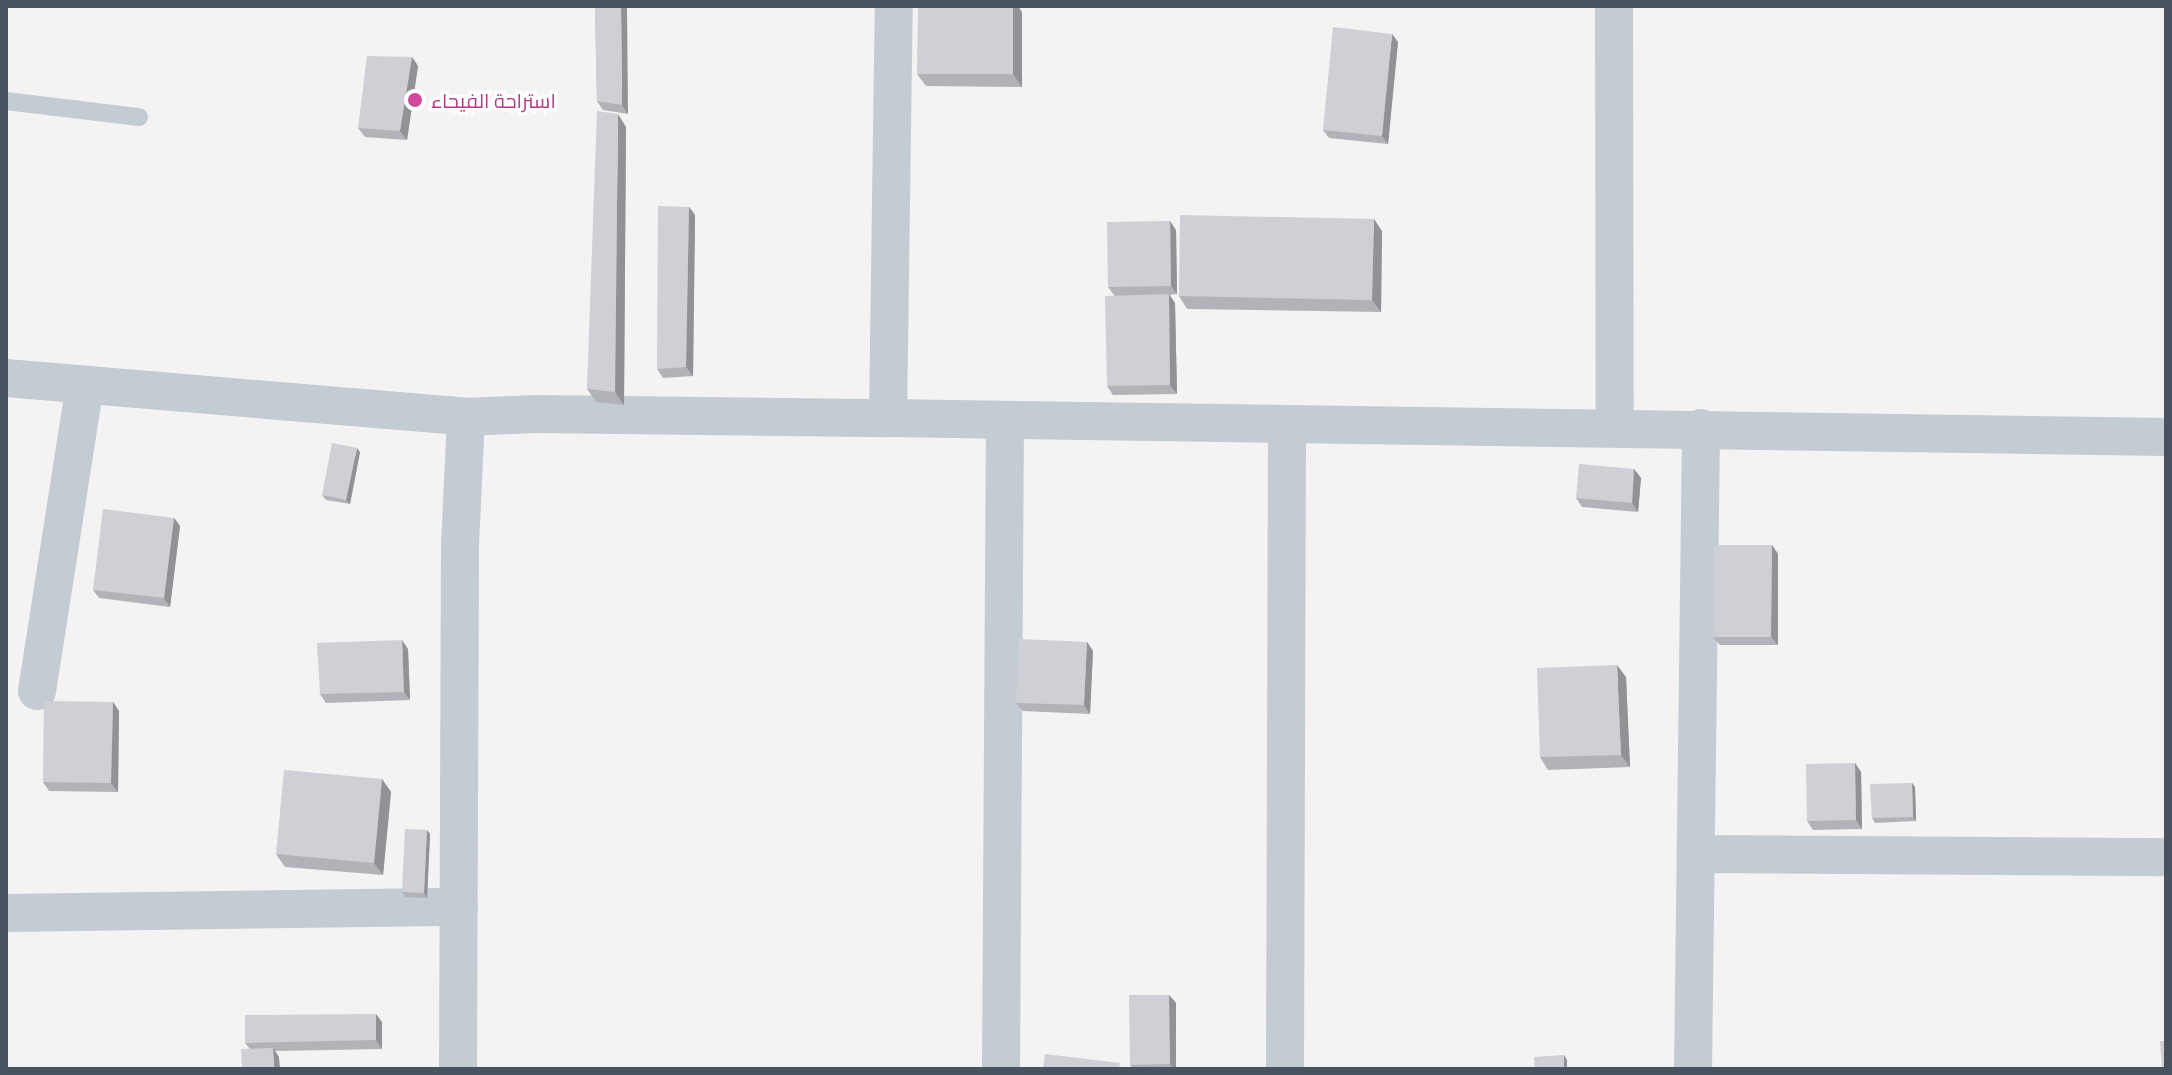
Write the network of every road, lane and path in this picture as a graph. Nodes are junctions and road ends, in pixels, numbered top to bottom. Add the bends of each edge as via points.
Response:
1 (894, 6) edge
2 (1614, 6) edge
3 (6, 101) edge
4 (139, 117) dead end
5 (6, 378) edge
6 (85, 385) junction
7 (466, 417) junction
8 (888, 418) junction
9 (1005, 421) junction
10 (1287, 424) junction
11 (1615, 427) junction
12 (1701, 428) junction
13 (2166, 437) edge
14 (37, 691) dead end
15 (1696, 854) junction
16 (2166, 857) edge
17 (459, 907) junction
18 (6, 913) edge
19 (458, 1069) edge
20 (1001, 1069) edge
21 (1285, 1069) edge
22 (1693, 1069) edge

1 - 8 street
2 - 11 street
3 - 4 lane
5 - 6 street
6 - 7 street
6 - 14 street
7 - 8 street
7 - 17 street via 460,545
8 - 9 street
9 - 10 street
9 - 20 street
10 - 11 street
10 - 21 street
11 - 12 street
12 - 13 street
12 - 15 street
15 - 16 street
15 - 22 street
17 - 18 street
17 - 19 street

